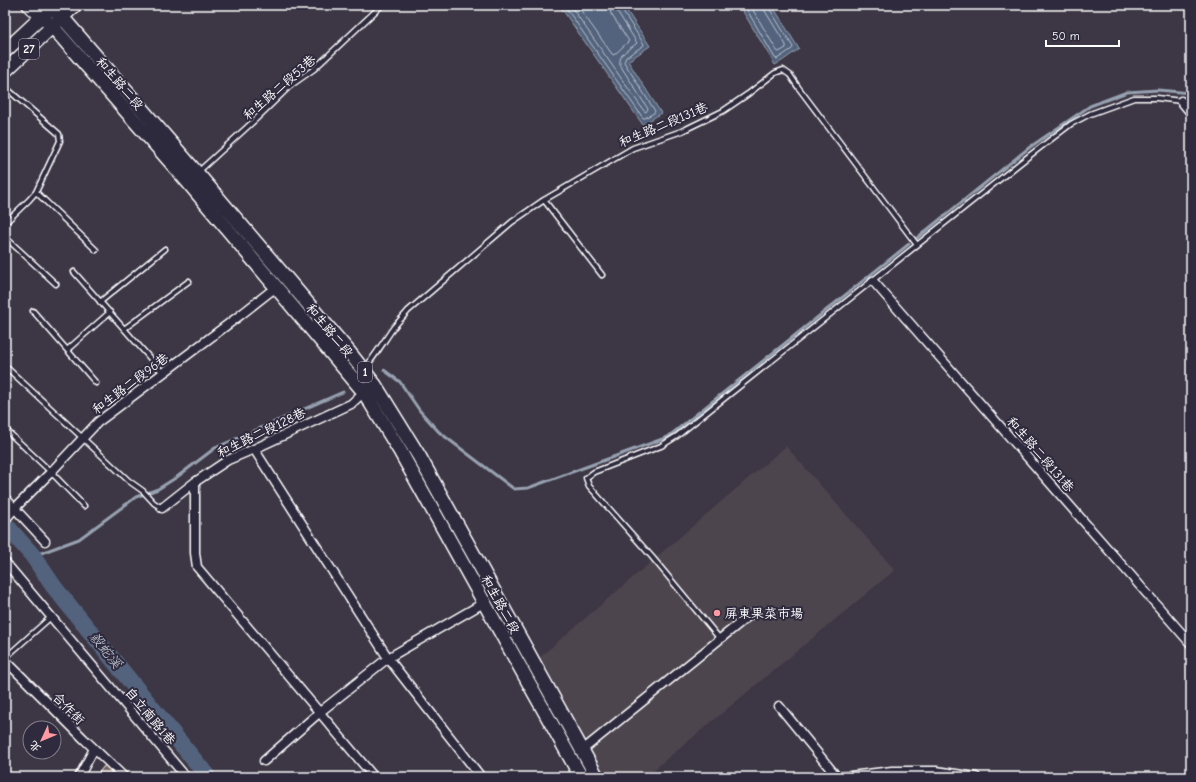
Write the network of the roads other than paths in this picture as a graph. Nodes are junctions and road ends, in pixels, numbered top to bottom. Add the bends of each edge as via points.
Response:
1 (29, 5) edge
2 (75, 5) edge
3 (382, 5) edge
4 (52, 10) edge
5 (52, 26) junction
6 (5, 51) edge
7 (5, 71) edge
8 (5, 87) edge
9 (1181, 101) junction
10 (1191, 101) edge
11 (1191, 113) edge
12 (197, 173) junction
13 (187, 181) junction
14 (36, 192) junction
15 (544, 200) junction
16 (5, 223) edge
17 (5, 237) edge
18 (917, 245) junction
19 (166, 249) dead end
20 (96, 250) dead end
21 (74, 272) dead end
22 (602, 275) dead end
23 (189, 280) dead end
24 (872, 281) junction
25 (56, 284) dead end
26 (276, 287) junction
27 (100, 302) junction
28 (33, 311) dead end
29 (110, 312) junction
30 (124, 329) junction
31 (67, 350) junction
32 (5, 366) edge
33 (163, 373) junction
34 (359, 375) junction
35 (96, 383) dead end
36 (369, 388) junction
37 (5, 429) edge
38 (83, 437) junction
39 (254, 449) junction
40 (51, 472) junction
41 (195, 482) junction
42 (5, 498) edge
43 (84, 506) dead end
44 (162, 508) joint
45 (14, 510) junction
46 (5, 520) edge
47 (45, 541) dead end
48 (5, 562) edge
49 (496, 596) junction
50 (485, 602) junction
51 (751, 614) dead end
52 (51, 617) junction
53 (720, 639) junction
54 (1191, 644) edge
55 (388, 658) junction
56 (5, 659) edge
57 (779, 706) dead end
58 (320, 712) junction
59 (94, 749) junction
60 (582, 751) junction
61 (571, 759) junction
62 (264, 761) dead end
63 (79, 777) edge
64 (124, 777) edge
65 (186, 777) edge
66 (374, 777) edge
67 (481, 777) edge
68 (581, 777) edge
69 (597, 777) edge
70 (837, 777) edge
71 (842, 777) edge
72 (976, 777) edge

1 - 4 main road, 1
2 - 4 main road, 27
3 - 12 lane, 和生路二段53巷
4 - 5 main road, 27
4 - 6 main road, 27
4 - 12 main road, 和生路二段 / 1
5 - 7 main road, 27
5 - 13 main road, 和生路二段 / 1
8 - 14 lane via 59,134 57,149
9 - 10 lane
9 - 11 street
9 - 18 lane via 1134,98 1071,124
12 - 13 lane, 和生路二段53巷
12 - 34 main road, 和生路二段 / 1 via 348,352
13 - 26 main road, 和生路二段 / 1
14 - 16 lane
14 - 20 lane
15 - 18 lane, 和生路二段131巷 via 634,148 682,131 723,111 782,70 790,75
15 - 22 lane
15 - 34 lane, 和生路二段131巷 via 512,222 408,311
17 - 25 lane
18 - 24 lane
19 - 27 lane
21 - 27 lane
23 - 30 lane
24 - 53 lane via 677,436 661,446 594,472 586,478 589,486
24 - 54 street, 和生路二段131巷
26 - 33 street, 和生路二段96巷
26 - 34 main road, 和生路二段 / 1
27 - 29 lane
28 - 31 lane
29 - 30 lane
29 - 31 lane
30 - 33 lane
31 - 35 lane
32 - 38 lane
33 - 38 street, 和生路二段96巷 via 98,422
34 - 36 main road, 和生路二段 / 1
36 - 39 street, 和生路二段128巷 via 351,404
36 - 49 main road, 和生路二段 / 1 via 419,456
36 - 50 main road, 和生路二段 / 1 via 404,458
37 - 40 lane
38 - 40 street, 和生路二段96巷
38 - 44 lane
39 - 41 street, 和生路二段128巷 via 228,460
39 - 55 street
40 - 43 lane
40 - 45 street, 和生路二段96巷
41 - 44 street, 和生路二段128巷
41 - 58 street via 197,567
42 - 45 street
45 - 46 street, 和生路二段96巷
45 - 47 street
48 - 52 street, 自立南路1巷
49 - 50 street
49 - 60 main road, 和生路二段 / 1
50 - 55 street
50 - 61 main road, 和生路二段 / 1
51 - 53 street
52 - 56 lane
52 - 65 street, 自立南路1巷
53 - 60 street
55 - 58 street
55 - 67 street
56 - 59 street, 合作街
57 - 70 street
58 - 62 street
58 - 66 street
59 - 63 street
59 - 64 street, 合作街
60 - 61 street
60 - 69 main road, 和生路二段 / 1
61 - 68 main road, 和生路二段 / 1
71 - 72 street via 892,771 936,772

